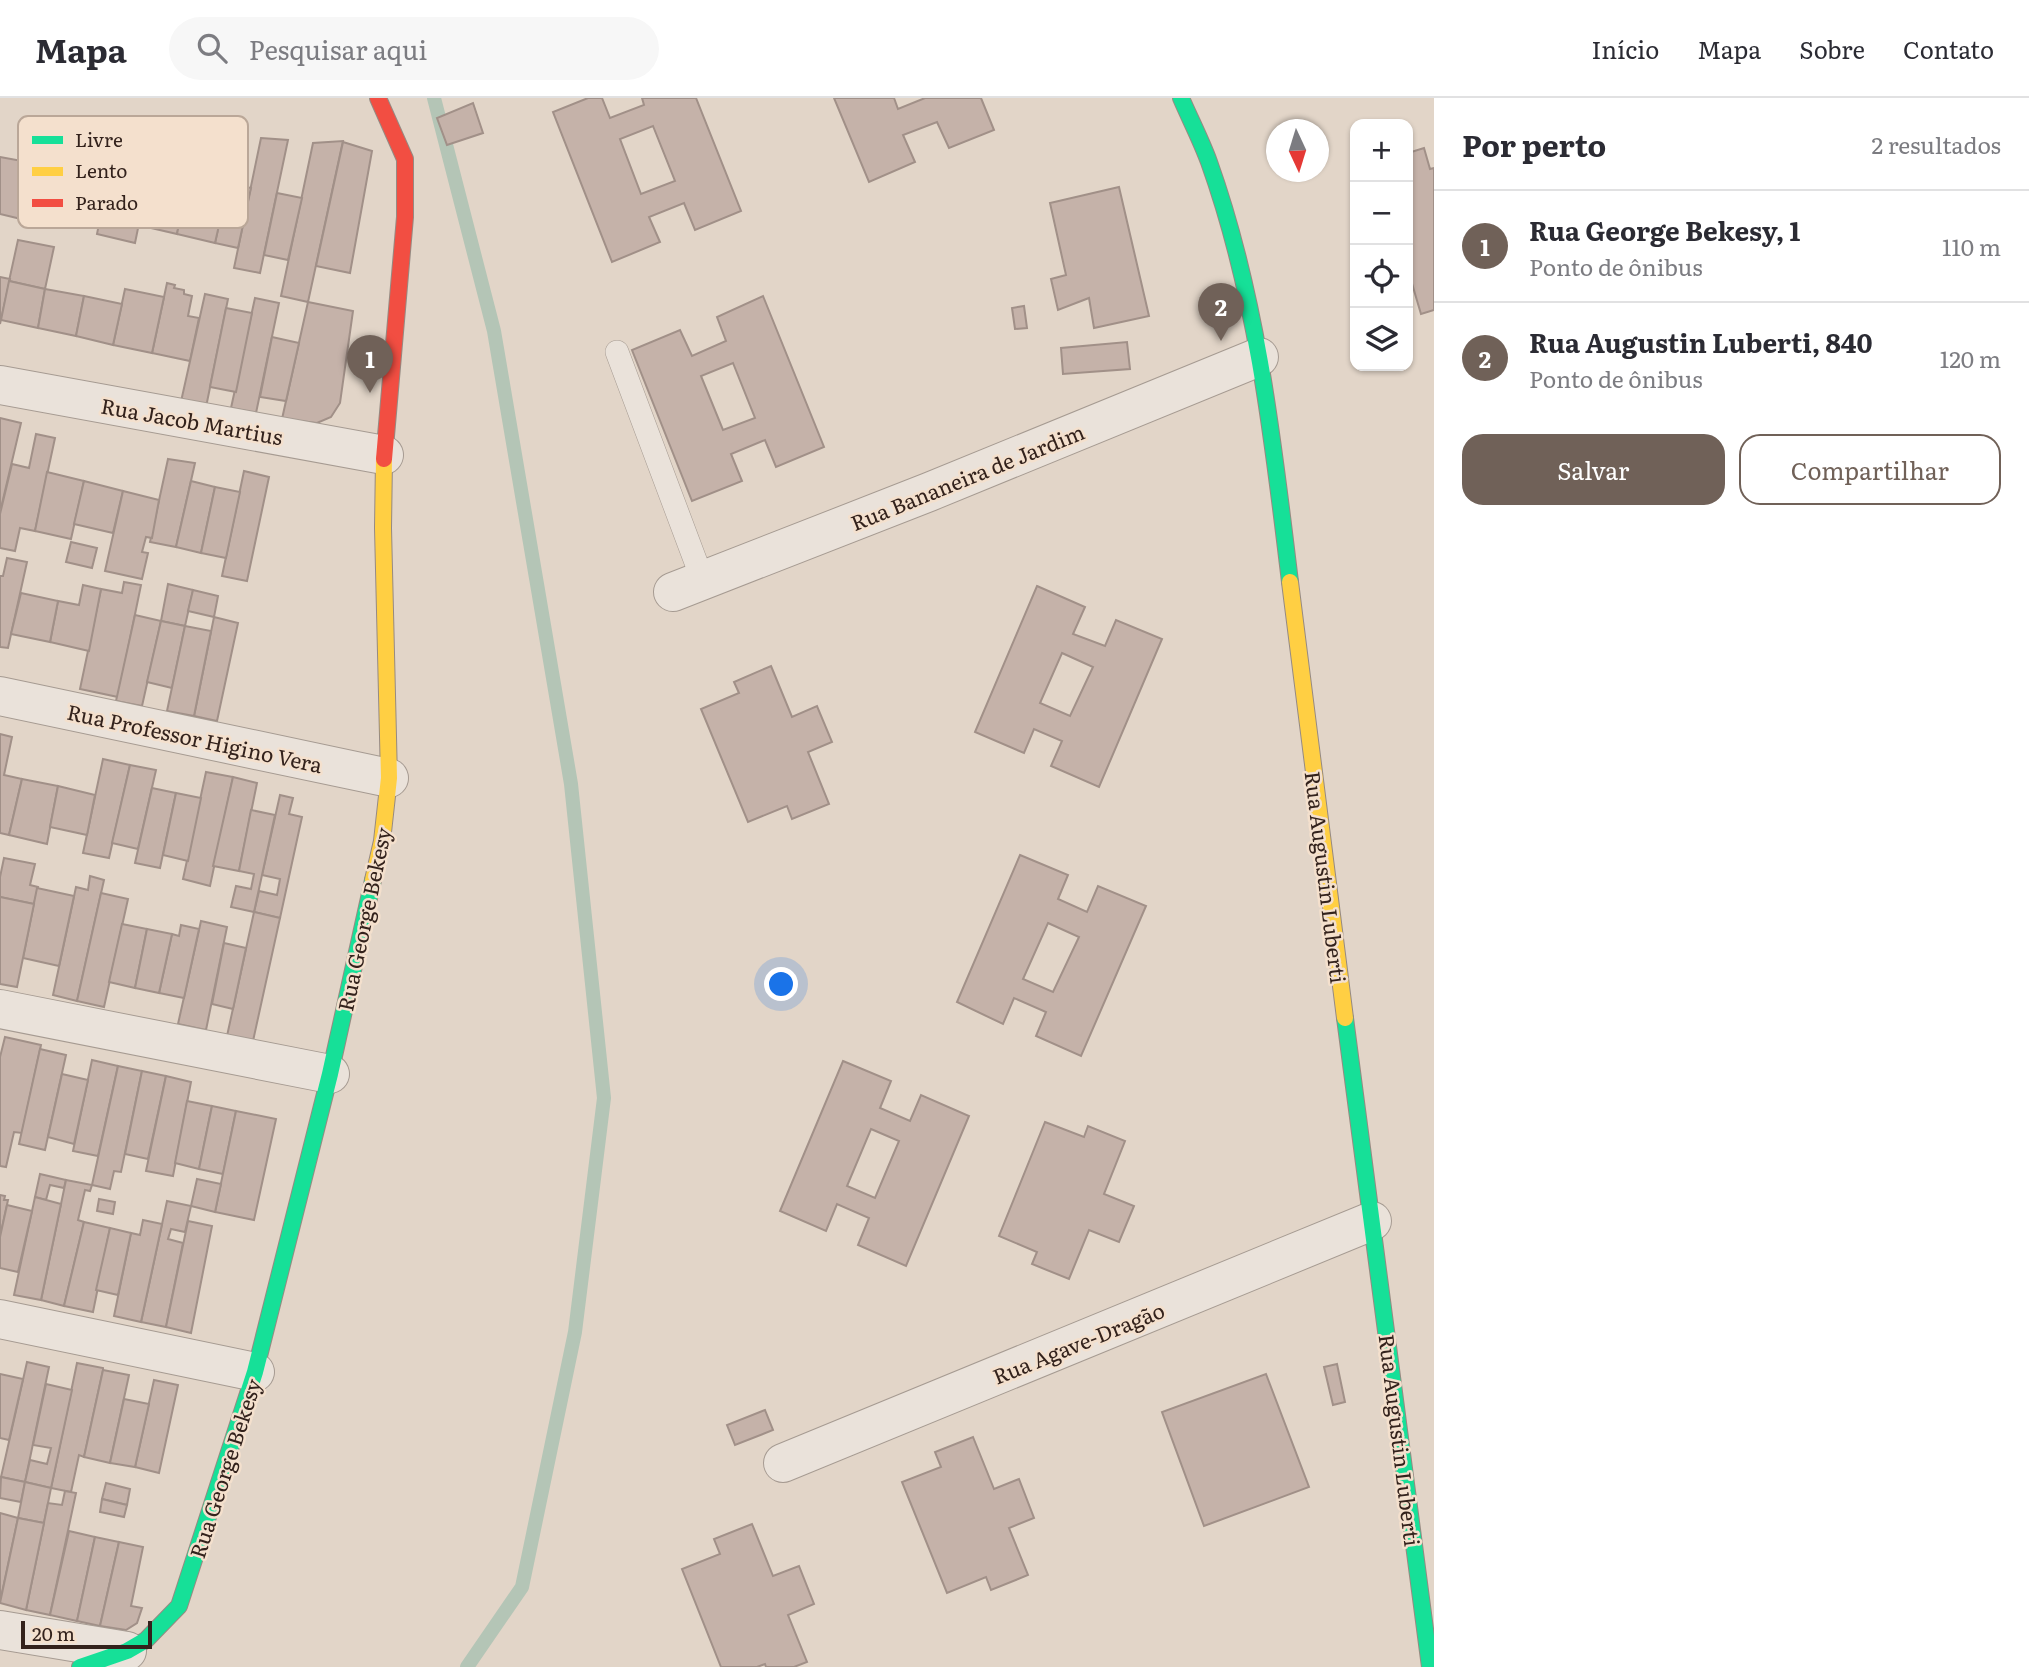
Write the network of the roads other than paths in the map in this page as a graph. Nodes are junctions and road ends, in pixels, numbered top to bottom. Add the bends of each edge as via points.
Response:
1 (378, 98) edge
2 (1181, 98) edge
3 (617, 352) dead end
4 (1259, 357) junction
5 (0, 385) edge
6 (384, 455) junction
7 (688, 586) joint
8 (0, 696) edge
9 (389, 778) junction
10 (0, 1009) edge
11 (330, 1074) junction
12 (1372, 1221) junction
13 (0, 1319) edge
14 (255, 1372) junction
15 (783, 1463) dead end
16 (0, 1629) edge
17 (127, 1651) junction
18 (80, 1667) edge
19 (1430, 1667) edge

1 - 6 street, Rua George Bekesy via 405,159 405,217
2 - 4 street, Rua Augustin Luberti via 1209,161 1226,217
3 - 7 lane
4 - 7 street, Rua Bananeira de Jardim
4 - 12 street, Rua Augustin Luberti
5 - 6 street, Rua Jacob Martius
6 - 9 street, Rua George Bekesy
8 - 9 street, Rua Professor Higino Vera
9 - 11 street, Rua George Bekesy via 382,841
10 - 11 street
11 - 14 street, Rua George Bekesy
12 - 15 street, Rua Agave-Dragão
12 - 19 street, Rua Augustin Luberti
13 - 14 street
14 - 17 street, Rua George Bekesy via 179,1606 146,1640
16 - 17 street
17 - 18 street, Rua George Bekesy

